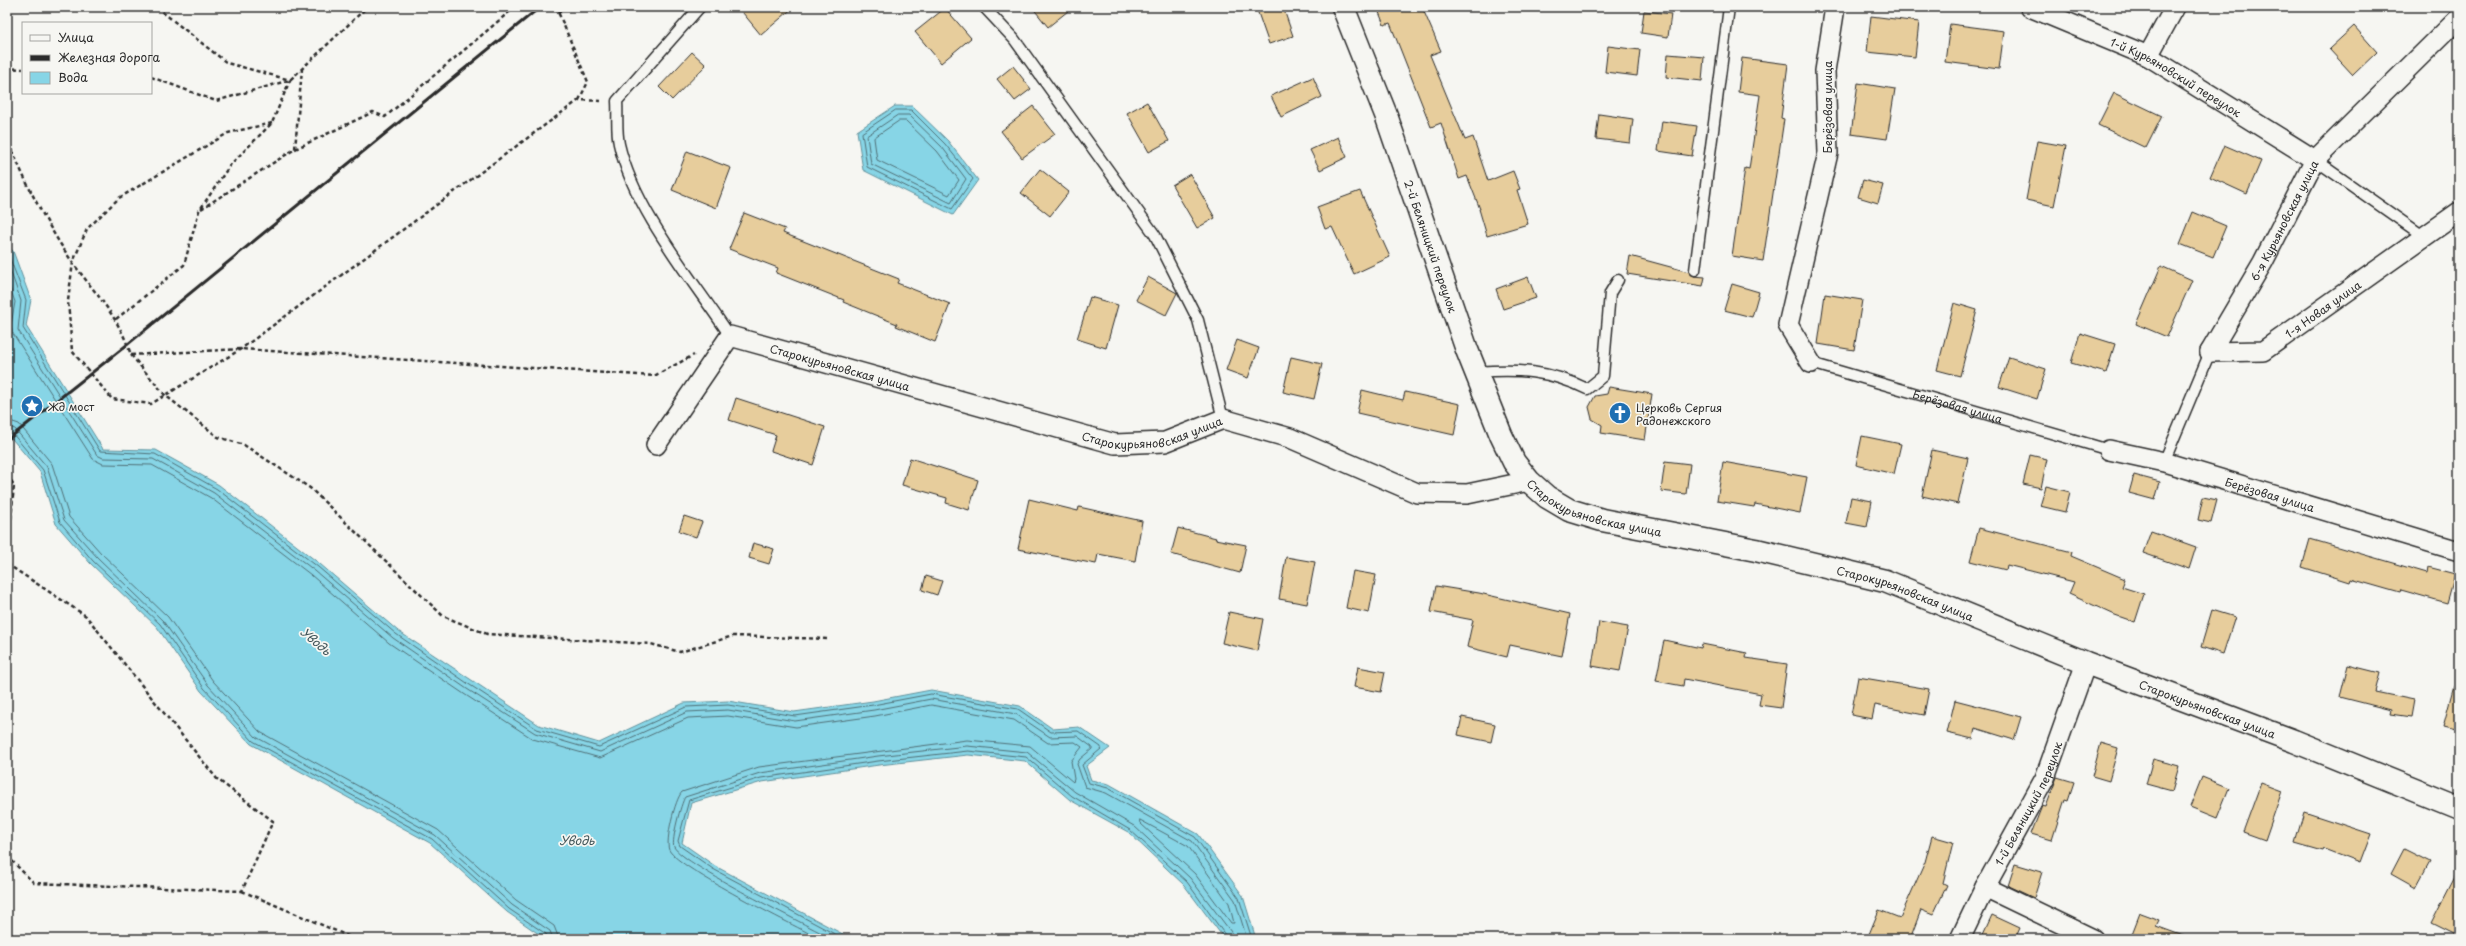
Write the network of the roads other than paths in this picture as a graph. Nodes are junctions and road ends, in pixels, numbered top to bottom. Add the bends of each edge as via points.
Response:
1 (700, 7) edge
2 (984, 7) edge
3 (1343, 7) edge
4 (1729, 7) edge
5 (1835, 7) edge
6 (2030, 7) edge
7 (2175, 7) edge
8 (2459, 18) edge
9 (2148, 56) junction
10 (2315, 160) junction
11 (2459, 212) edge
12 (2426, 238) junction
13 (1695, 270) dead end
14 (1618, 280) dead end
15 (730, 336) junction
16 (2210, 352) junction
17 (1811, 363) joint
18 (1476, 372) junction
19 (1223, 419) junction
20 (656, 445) dead end
21 (2109, 450) joint
22 (2164, 462) junction
23 (1529, 481) junction
24 (2459, 550) edge
25 (2086, 663) junction
26 (2459, 808) edge
27 (1985, 887) junction
28 (1960, 939) edge
29 (2093, 939) edge

1 - 15 lane via 617,101 619,143 635,191
2 - 19 lane via 1014,39 1155,235 1198,320
3 - 18 main road, 2-й Беляницкий переулок via 1386,115
4 - 13 lane
5 - 17 street, Берёзовая улица via 1825,71 1828,152 1788,325
6 - 9 street, 1-й Курьяновский переулок
7 - 9 street
8 - 10 street, 6-я Курьяновская улица
9 - 10 street, 1-й Курьяновский переулок
10 - 12 lane
10 - 16 street, 6-я Курьяновская улица via 2263,262
11 - 12 street, 1-я Новая улица
12 - 16 street, 1-я Новая улица via 2263,351
14 - 18 lane via 1610,293 1602,376 1587,389 1538,372 1515,369
15 - 19 street, Старокурьяновская улица via 1115,444 1165,442
15 - 20 street
16 - 22 lane, 6-я Курьяновская улица
17 - 21 lane, Берёзовая улица
18 - 23 main road, 2-й Беляницкий переулок via 1514,462
19 - 23 street, Старокурьяновская улица via 1290,438 1417,493 1467,494
21 - 22 street, Берёзовая улица
22 - 24 street, Берёзовая улица
23 - 25 main road, Старокурьяновская улица via 1546,497 1569,510 1602,520 1756,550 1885,581
25 - 26 main road, Старокурьяновская улица via 2294,740
25 - 27 street, 1-й Беляницкий переулок via 2045,778
27 - 28 street, 1-й Беляницкий переулок
27 - 29 street

